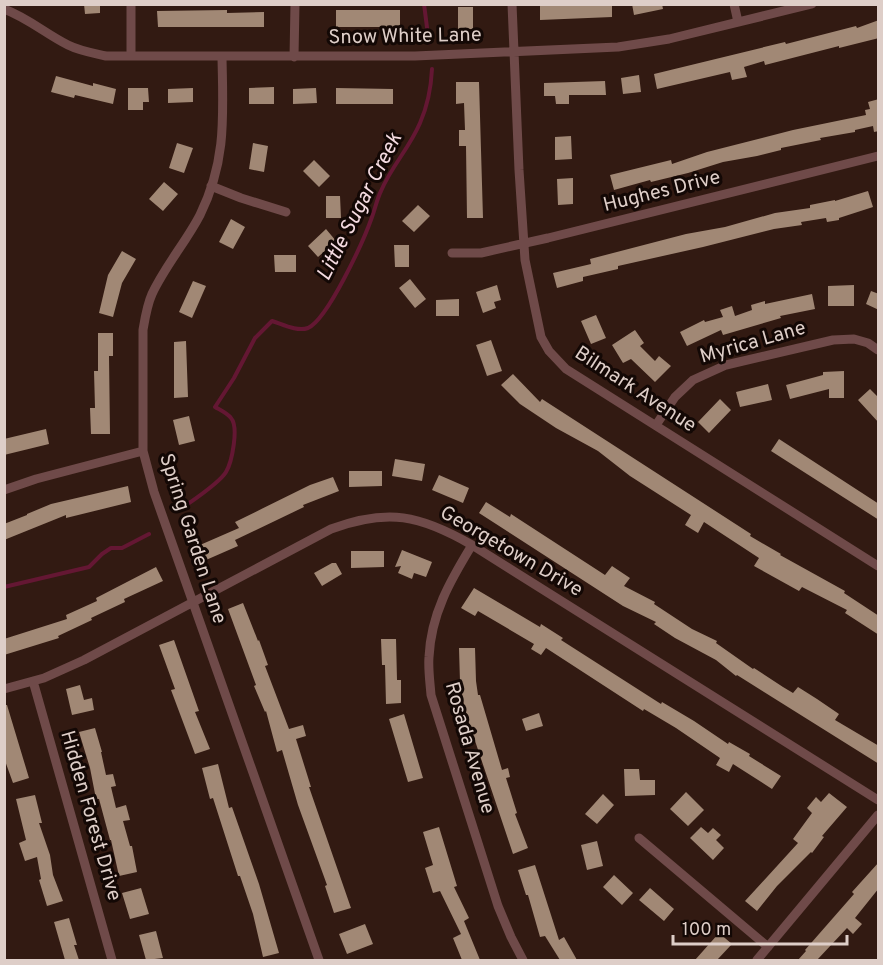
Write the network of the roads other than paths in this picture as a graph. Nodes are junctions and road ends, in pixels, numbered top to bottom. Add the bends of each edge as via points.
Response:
1 (131, 4) edge
2 (295, 4) edge
3 (512, 4) edge
4 (734, 4) edge
5 (812, 4) edge
6 (4, 9) edge
7 (738, 22) junction
8 (513, 52) junction
9 (131, 56) junction
10 (222, 57) junction
11 (294, 57) junction
12 (879, 156) edge
13 (211, 186) junction
14 (286, 212) dead end
15 (524, 243) junction
16 (452, 253) dead end
17 (879, 350) edge
18 (656, 425) junction
19 (143, 451) junction
20 (4, 490) edge
21 (472, 545) junction
22 (879, 566) edge
23 (193, 603) junction
24 (33, 681) junction
25 (4, 689) edge
26 (879, 800) edge
27 (879, 815) edge
28 (639, 838) dead end
29 (768, 947) junction
30 (112, 960) edge
31 (319, 960) edge
32 (523, 960) edge
33 (757, 960) edge

1 - 9 street
2 - 11 street
3 - 8 street, Bilmark Avenue
4 - 7 street
5 - 7 street, Snow White Lane
6 - 9 street, Snow White Lane via 87,52
7 - 8 street, Snow White Lane via 618,47
8 - 11 street, Snow White Lane
8 - 15 street, Bilmark Avenue
9 - 10 street, Snow White Lane
10 - 11 street, Snow White Lane
10 - 13 street, Spring Garden Lane via 223,138
12 - 15 street, Hughes Drive
13 - 14 street
13 - 19 street, Spring Garden Lane via 199,216 152,294 146,311
15 - 16 street, Hughes Drive via 481,253
15 - 18 street, Bilmark Avenue via 537,324 549,351 566,369
17 - 18 street, Myrica Lane via 854,339 840,339 726,365 693,380 675,397
18 - 22 street, Bilmark Avenue
19 - 20 street
19 - 23 street, Spring Garden Lane
21 - 23 street, Georgetown Drive via 423,521 381,517 351,522
21 - 26 street, Georgetown Drive
21 - 32 street, Rosada Avenue via 438,607 429,659 431,694 498,906
23 - 24 street, Georgetown Drive via 84,660
23 - 31 street, Spring Garden Lane
24 - 25 street, Georgetown Drive
24 - 30 street, Hidden Forest Drive
27 - 29 street
28 - 29 street
29 - 33 street

